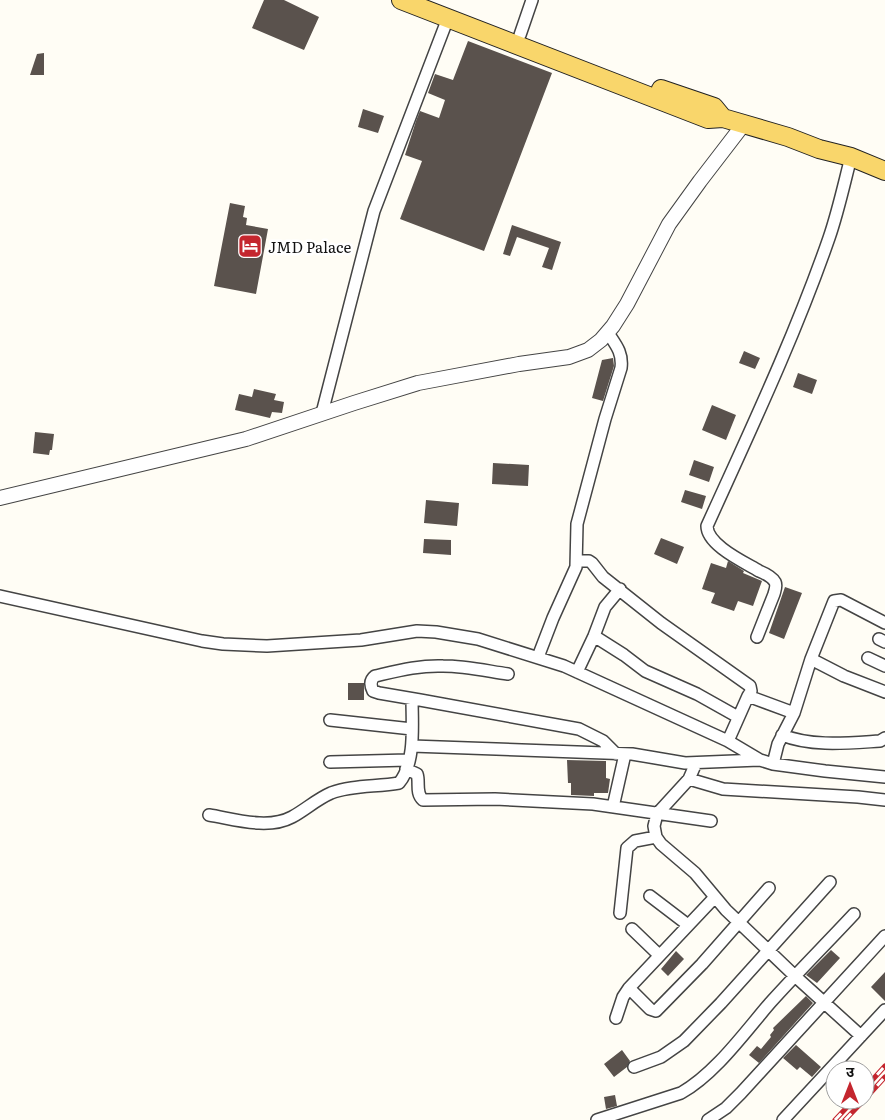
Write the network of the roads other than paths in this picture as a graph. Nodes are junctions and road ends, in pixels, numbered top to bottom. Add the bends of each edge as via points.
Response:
1 (401, 0) edge
2 (432, 0) edge
3 (532, 0) edge
4 (448, 18) junction
5 (520, 35) junction
6 (722, 118) junction
7 (743, 125) junction
8 (852, 157) junction
9 (885, 171) edge
10 (608, 333) junction
11 (322, 413) junction
12 (0, 498) edge
13 (583, 561) junction
14 (620, 589) junction
15 (0, 596) edge
16 (885, 623) edge
17 (594, 636) junction
18 (757, 637) dead end
19 (538, 656) junction
20 (868, 658) dead end
21 (811, 659) junction
22 (885, 666) edge
23 (577, 672) junction
24 (508, 674) dead end
25 (885, 692) edge
26 (749, 693) junction
27 (412, 699) junction
28 (738, 717) junction
29 (792, 718) junction
30 (330, 720) dead end
31 (412, 730) junction
32 (782, 734) junction
33 (885, 738) edge
34 (728, 741) junction
35 (412, 746) junction
36 (620, 754) junction
37 (760, 760) junction
38 (330, 762) dead end
39 (696, 763) junction
40 (407, 764) junction
41 (773, 764) junction
42 (885, 777) edge
43 (689, 779) junction
44 (885, 800) edge
45 (613, 807) junction
46 (657, 814) junction
47 (209, 815) dead end
48 (711, 821) dead end
49 (656, 837) junction
50 (830, 882) dead end
51 (769, 888) dead end
52 (650, 896) dead end
53 (715, 897) junction
54 (620, 914) dead end
55 (854, 914) dead end
56 (739, 923) junction
57 (688, 925) junction
58 (632, 929) dead end
59 (885, 936) edge
60 (768, 950) junction
61 (659, 955) junction
62 (796, 977) junction
63 (629, 988) junction
64 (824, 1003) junction
65 (885, 1010) edge
66 (616, 1018) dead end
67 (861, 1036) junction
68 (634, 1066) dead end
69 (597, 1120) edge
70 (708, 1120) edge
71 (783, 1120) edge

1 - 4 main road
2 - 5 main road
3 - 5 street
4 - 6 main road via 708,119
4 - 11 street via 374,211
5 - 6 main road via 714,107
6 - 7 main road
7 - 8 main road
7 - 10 street via 669,224
8 - 9 main road
8 - 18 street via 829,238 806,300 707,526 711,538 723,549 775,582 776,587
10 - 11 street via 588,350 569,357 418,383
10 - 13 street via 621,352 622,360 577,524
11 - 12 street via 246,439
13 - 14 street via 594,565 603,577
13 - 19 street via 553,618
14 - 17 street via 605,607
14 - 26 street via 661,623 750,686
15 - 19 street via 216,643 267,646 436,632 478,639
16 - 21 street via 834,601
17 - 23 street
17 - 28 street via 645,671
19 - 23 street
20 - 22 street
21 - 25 street
21 - 29 street
23 - 34 street
24 - 27 street via 443,666 411,668 372,679 373,691
26 - 28 street
26 - 29 street
27 - 31 street
27 - 36 street via 579,730 603,741
28 - 34 street
29 - 32 street
30 - 31 street
31 - 35 street
32 - 33 street via 807,742 831,743
32 - 41 street
34 - 37 street
35 - 36 street
35 - 40 street
36 - 39 street
36 - 45 street
37 - 39 street
37 - 41 street
38 - 40 street
39 - 43 street
40 - 45 street via 418,777 418,793 423,800 495,799
40 - 47 street via 404,778 399,782 330,794 279,822 263,823
41 - 42 street
43 - 44 street via 723,789
43 - 46 street
45 - 46 street
46 - 48 street
46 - 49 street
49 - 53 street via 695,872
49 - 54 street via 635,841 627,848
50 - 60 street
51 - 56 street
52 - 57 street
53 - 56 street
53 - 57 street
55 - 62 street
56 - 60 street
56 - 63 street via 656,1011 650,1010
57 - 61 street
58 - 61 street
59 - 64 street
60 - 62 street
60 - 68 street via 684,1041 661,1057
61 - 63 street
62 - 64 street
62 - 69 street via 726,1054 690,1088
63 - 66 street
64 - 67 street
64 - 70 street via 741,1093
65 - 67 street
67 - 71 street

